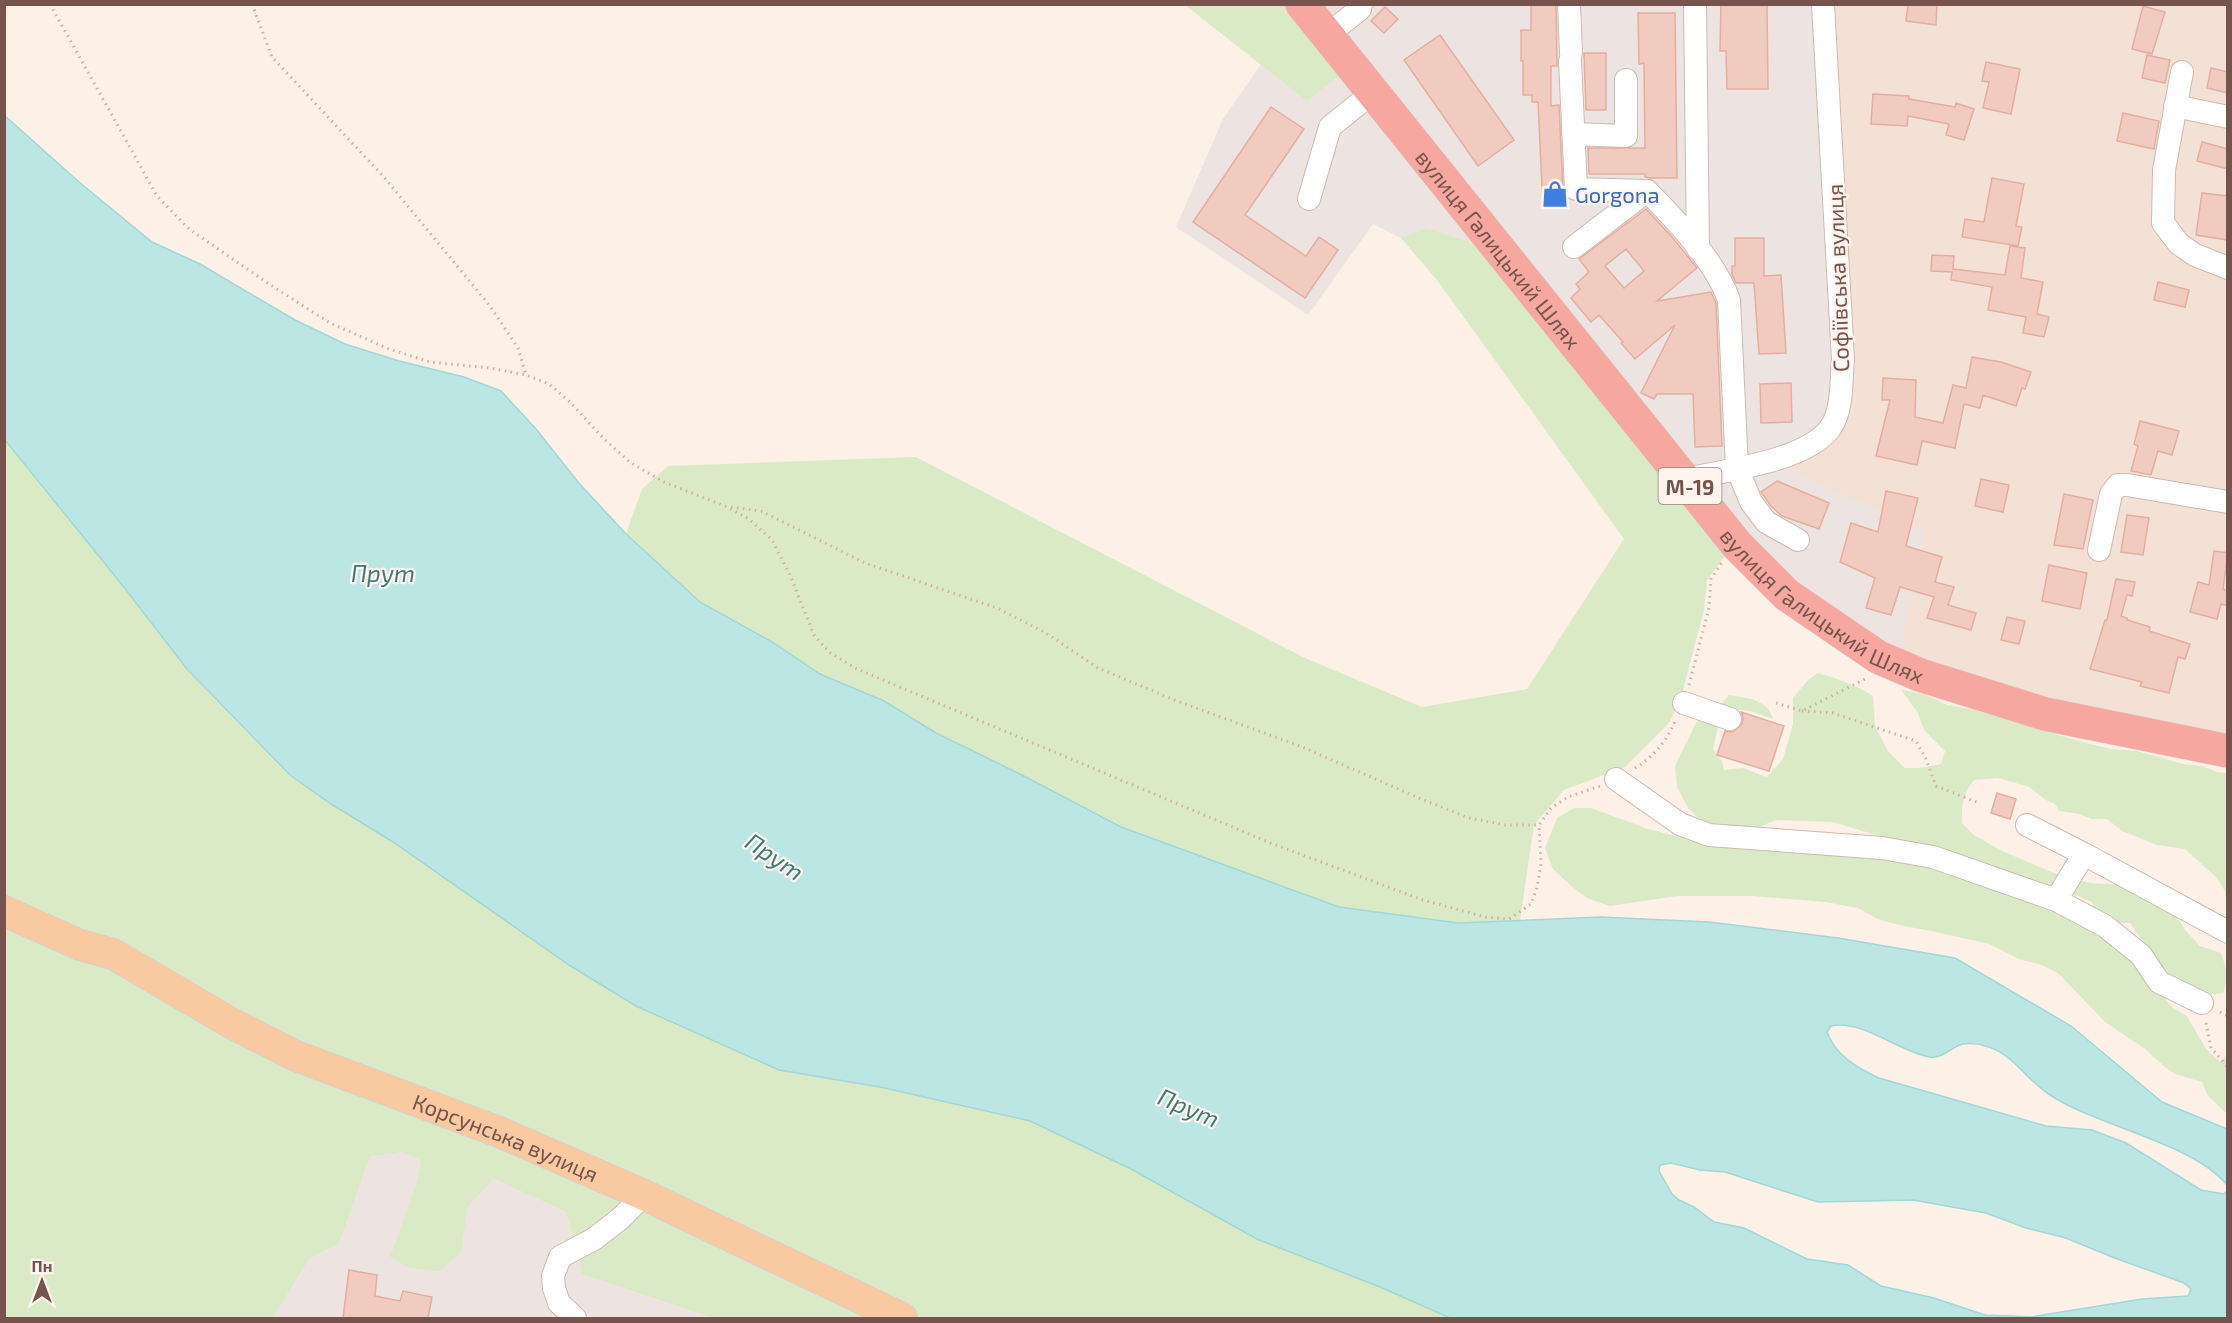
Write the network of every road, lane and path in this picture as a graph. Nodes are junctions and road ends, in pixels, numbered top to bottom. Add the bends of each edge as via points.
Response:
1 (50, 4) edge
2 (252, 4) edge
3 (1302, 4) edge
4 (1361, 4) edge
5 (1569, 4) edge
6 (1695, 4) edge
7 (1823, 4) edge
8 (1326, 35) junction
9 (2182, 72) dead end
10 (1626, 80) dead end
11 (1372, 93) junction
12 (2175, 106) junction
13 (2228, 117) edge
14 (1573, 134) junction
15 (1647, 191) junction
16 (1309, 199) dead end
17 (1574, 248) dead end
18 (1698, 249) junction
19 (2228, 268) edge
20 (526, 375) junction
21 (1737, 468) junction
22 (1684, 478) junction
23 (2228, 502) edge
24 (727, 507) junction
25 (1798, 540) dead end
26 (1737, 545) junction
27 (2099, 550) dead end
28 (1878, 657) junction
29 (1684, 703) junction
30 (1776, 703) dead end
31 (1802, 711) junction
32 (1730, 719) dead end
33 (2228, 751) edge
34 (1616, 779) junction
35 (1979, 803) dead end
36 (1539, 825) junction
37 (2027, 825) dead end
38 (2084, 854) junction
39 (2056, 900) junction
40 (4, 911) edge
41 (2228, 932) edge
42 (2202, 1003) joint
43 (2228, 1066) edge
44 (644, 1195) junction
45 (574, 1318) edge
46 (902, 1318) edge

1 - 20 path via 157,196 189,229 330,323 389,349 429,362
2 - 20 path via 272,57 383,176 490,306 518,348
3 - 8 highway, вулиця Галицький Шлях / М-19
4 - 8 street via 1360,9
5 - 14 street
6 - 18 street
7 - 21 street, Софіївська вулиця via 1843,348 1839,408 1831,428 1799,452
8 - 11 highway, вулиця Галицький Шлях / М-19
9 - 12 street
10 - 14 street via 1626,136
11 - 16 street via 1330,127
11 - 22 highway, вулиця Галицький Шлях / М-19
12 - 13 street
12 - 19 street via 2164,170 2163,223 2179,244
14 - 15 street via 1575,189
15 - 17 street
15 - 18 street
18 - 21 street via 1724,284 1729,300
20 - 24 path via 549,384 631,463 664,482
21 - 22 street, Софіївська вулиця
21 - 25 street via 1751,502 1766,522
22 - 26 highway, вулиця Галицький Шлях / М-19
23 - 27 street via 2118,485 2111,494
24 - 36 path via 761,511 865,563 997,608 1046,633 1098,668 1300,746 1449,810 1505,825
24 - 36 path via 749,519 772,540 814,635 829,652 857,669 1273,844 1423,900 1485,917 1509,919 1531,904 1537,888 1541,864
26 - 28 highway, вулиця Галицький Шлях / М-19 via 1787,595
26 - 29 path via 1711,579 1709,608
28 - 31 path via 1865,679
28 - 33 highway, вулиця Галицький Шлях / М-19 via 1920,675 2045,714
29 - 32 street
29 - 34 path via 1658,749
30 - 31 path
31 - 35 path via 1833,714 1916,741 1936,786
34 - 36 path via 1568,797 1551,808
34 - 39 street via 1680,824 1709,835 1882,848 1933,856
37 - 38 street
38 - 39 street
38 - 41 street
39 - 42 street via 2105,926 2141,955 2158,982
40 - 44 main road, Корсунська вулиця via 80,945 113,954 296,1056 499,1132
42 - 43 path via 2211,1048
44 - 45 street via 594,1239 561,1257 553,1276 554,1288 558,1303
44 - 46 main road, Корсунська вулиця

